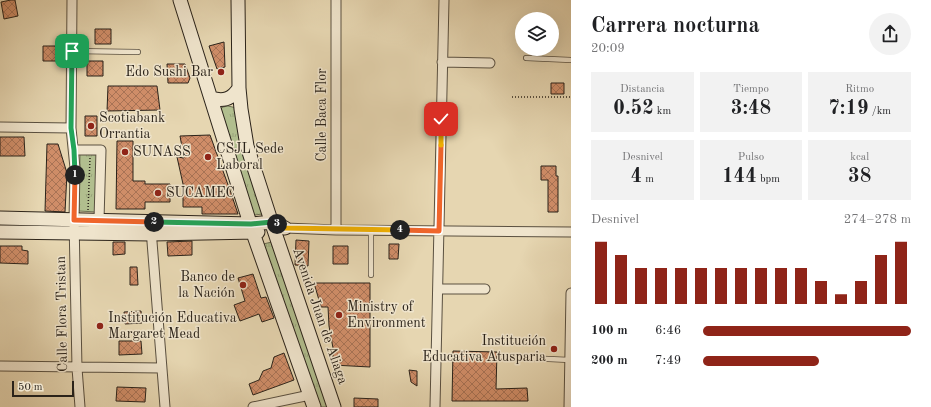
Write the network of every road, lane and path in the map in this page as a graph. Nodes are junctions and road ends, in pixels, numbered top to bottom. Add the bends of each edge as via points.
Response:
1 (72, 0) edge
2 (180, 0) edge
3 (238, 0) edge
4 (336, 0) edge
5 (444, 0) edge
6 (72, 51) junction
7 (138, 52) dead end
8 (526, 58) dead end
9 (571, 60) edge
10 (442, 62) junction
11 (490, 62) dead end
12 (239, 88) junction
13 (512, 97) dead end
14 (571, 97) edge
15 (211, 98) junction
16 (241, 109) junction
17 (216, 115) junction
18 (0, 127) edge
19 (71, 128) junction
20 (74, 150) junction
21 (91, 150) junction
22 (0, 218) edge
23 (74, 220) junction
24 (94, 220) junction
25 (277, 227) junction
26 (151, 228) junction
27 (252, 229) junction
28 (336, 230) junction
29 (371, 230) junction
30 (439, 231) junction
31 (0, 232) edge
32 (571, 232) edge
33 (74, 233) junction
34 (280, 250) junction
35 (261, 257) junction
36 (371, 274) dead end
37 (438, 289) junction
38 (485, 289) dead end
39 (571, 293) edge
40 (570, 338) edge
41 (527, 358) dead end
42 (570, 360) junction
43 (0, 366) edge
44 (77, 368) junction
45 (161, 368) junction
46 (570, 375) edge
47 (312, 401) edge
48 (80, 407) edge
49 (165, 407) edge
50 (253, 407) edge
51 (334, 407) edge
52 (435, 407) edge
53 (569, 407) edge

1 - 6 street, Calle Flora Tristan
2 - 15 main road
3 - 12 main road, Avenida Juan de Aliaga
4 - 28 street, Calle Baca Flor
5 - 10 street
6 - 7 lane
6 - 19 street, Calle Flora Tristan
8 - 9 lane
10 - 11 street
10 - 30 street
12 - 15 main road via 229,98
12 - 16 main road, Avenida Juan de Aliaga
13 - 14 path
15 - 17 main road
16 - 17 main road via 223,107
16 - 25 main road, Avenida Juan de Aliaga via 252,163
17 - 27 main road
18 - 19 street
19 - 20 street, Calle Flora Tristan
20 - 21 street
20 - 23 street, Calle Flora Tristan
21 - 24 path
21 - 24 street via 101,150
22 - 23 main road
23 - 24 main road
23 - 33 street, Calle Flora Tristan
24 - 26 main road
25 - 27 main road
25 - 28 street
25 - 34 main road, Avenida Juan de Aliaga
26 - 27 main road
26 - 33 main road
26 - 45 street
27 - 35 main road
28 - 29 street
29 - 30 street
29 - 36 lane
30 - 32 street
30 - 37 street
31 - 33 main road
33 - 44 street, Calle Flora Tristan
34 - 35 main road via 274,245 268,246 263,249
34 - 51 main road, Avenida Juan de Aliaga
35 - 47 main road
37 - 38 street
37 - 52 street
39 - 40 street
40 - 42 street
41 - 42 lane
42 - 46 street
43 - 44 street
44 - 45 street
44 - 48 street, Calle Flora Tristan
45 - 49 street
46 - 53 street
47 - 50 street

